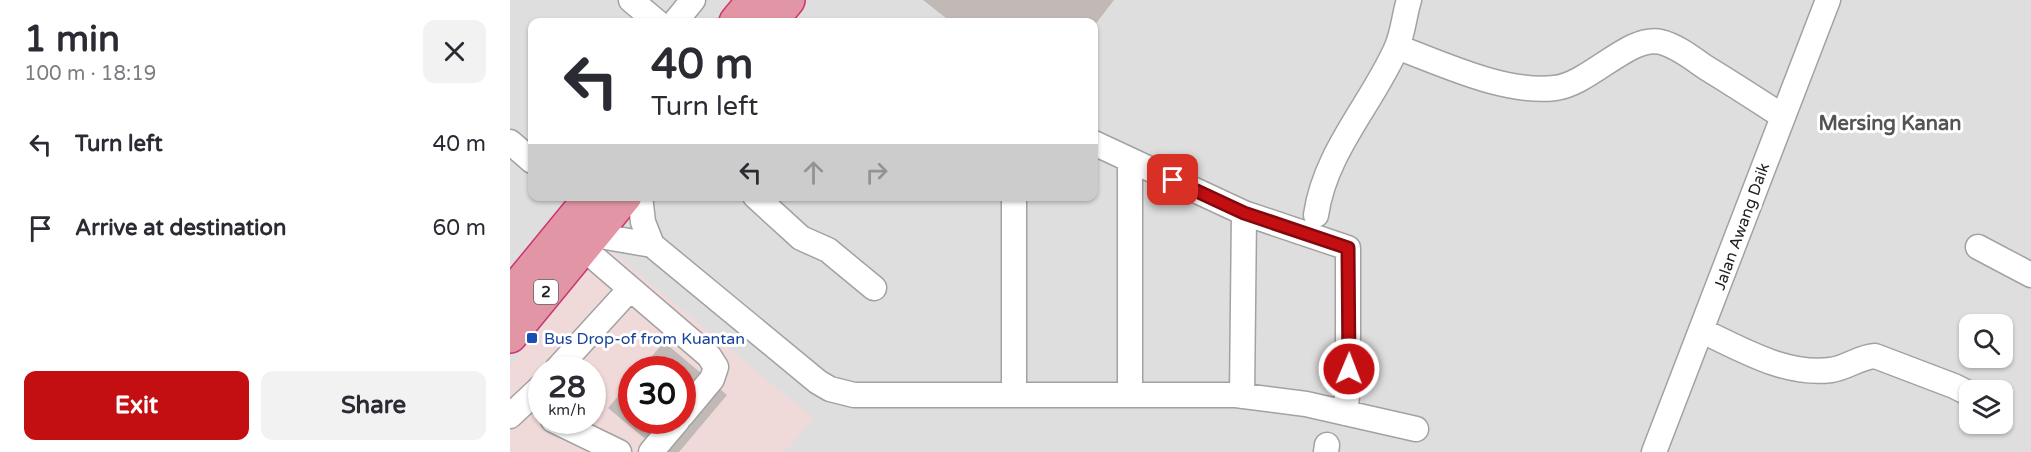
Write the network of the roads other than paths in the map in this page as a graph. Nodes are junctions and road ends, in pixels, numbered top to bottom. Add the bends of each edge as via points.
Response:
1 (631, 0) edge
2 (693, 0) edge
3 (754, 0) edge
4 (788, 0) edge
5 (1409, 0) edge
6 (1828, 0) edge
7 (652, 18) edge
8 (678, 18) edge
9 (739, 18) edge
10 (773, 18) edge
11 (1397, 47) junction
12 (1782, 116) junction
13 (510, 142) edge
14 (1098, 145) edge
15 (528, 158) edge
16 (1130, 160) junction
17 (616, 201) edge
18 (641, 201) edge
19 (760, 201) edge
20 (1014, 201) edge
21 (1244, 213) junction
22 (1316, 215) dead end
23 (582, 219) edge
24 (652, 245) junction
25 (1978, 247) dead end
26 (2031, 275) edge
27 (874, 288) dead end
28 (630, 289) junction
29 (510, 296) edge
30 (1702, 331) junction
31 (510, 336) edge
32 (569, 356) edge
33 (1959, 389) edge
34 (1014, 395) junction
35 (1130, 395) junction
36 (1242, 396) junction
37 (696, 399) edge
38 (1345, 413) junction
39 (1416, 429) dead end
40 (582, 434) edge
41 (666, 434) edge
42 (619, 452) edge
43 (651, 452) edge
44 (1654, 452) edge

1 - 7 street
2 - 8 street
3 - 9 highway
4 - 10 highway
5 - 11 street
6 - 12 street, Jalan Awang Daik
11 - 12 street via 1466,73 1525,88 1555,88 1579,82 1643,41 1661,42
11 - 22 street via 1346,133 1318,198
12 - 30 street, Jalan Awang Daik
13 - 15 street
14 - 16 street
16 - 21 street
16 - 35 street
17 - 23 highway, 2
18 - 24 street
19 - 27 street via 796,234 828,250
20 - 34 street
21 - 36 street
21 - 38 street via 1348,248
23 - 24 street
23 - 28 street
23 - 29 highway
23 - 31 highway, 2
24 - 34 street via 830,389 854,395
25 - 26 street
28 - 32 street
28 - 37 street via 708,356 716,368 712,380
30 - 33 street via 1790,368 1831,370 1875,356
30 - 44 street, Jalan Awang Daik
34 - 35 street
35 - 36 street
36 - 38 street
38 - 39 street
40 - 42 street
41 - 43 street

